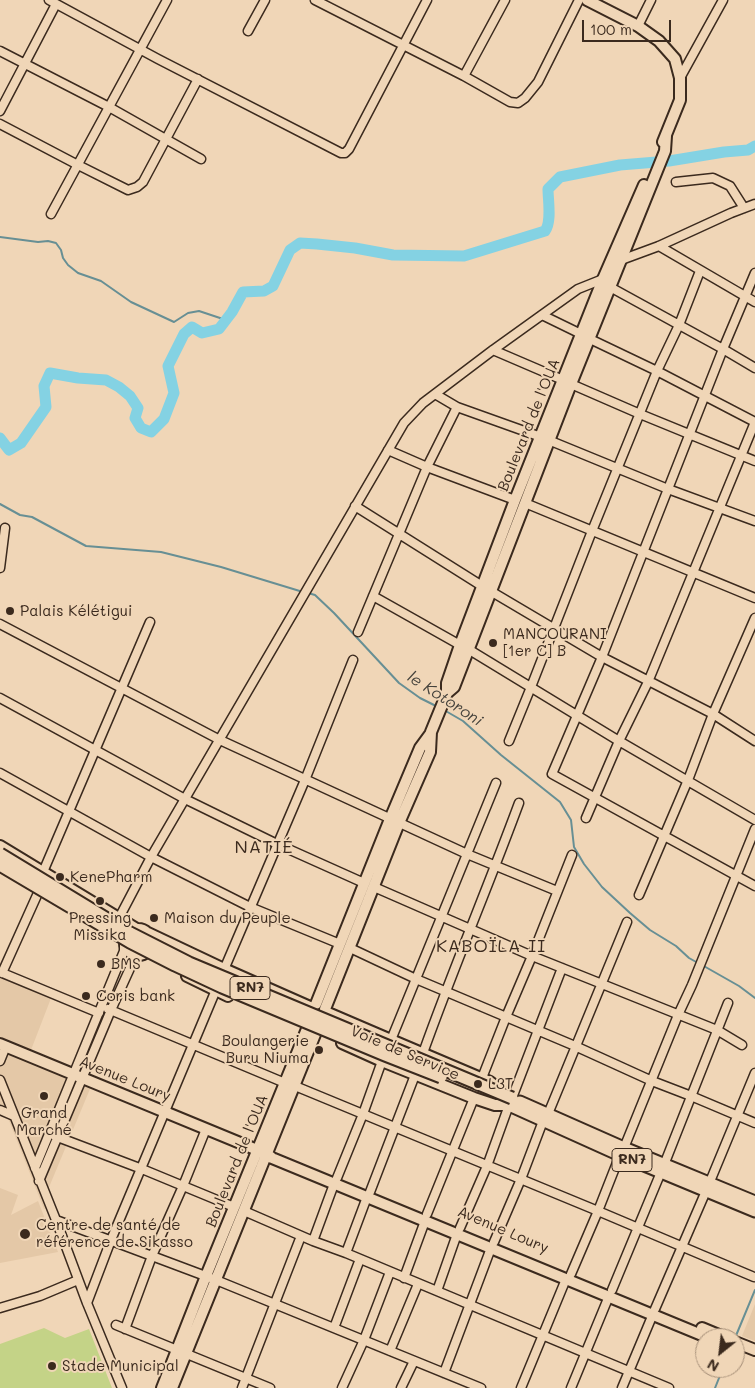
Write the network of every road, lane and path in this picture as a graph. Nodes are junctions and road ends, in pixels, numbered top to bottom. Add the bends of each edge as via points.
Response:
1 (68, 0) edge
2 (166, 0) edge
3 (265, 0) edge
4 (315, 0) edge
5 (427, 0) edge
6 (505, 0) edge
7 (579, 0) edge
8 (587, 0) edge
9 (651, 0) edge
10 (723, 0) edge
11 (57, 4) edge
12 (638, 26) junction
13 (248, 31) dead end
14 (403, 46) junction
15 (139, 49) junction
16 (0, 51) edge
17 (25, 64) junction
18 (464, 76) junction
19 (680, 78) junction
20 (198, 79) junction
21 (109, 107) junction
22 (0, 111) edge
23 (0, 124) edge
24 (166, 138) junction
25 (201, 159) dead end
26 (78, 165) junction
27 (676, 182) dead end
28 (755, 204) edge
29 (744, 208) junction
30 (51, 214) dead end
31 (659, 246) junction
32 (617, 258) junction
33 (700, 271) junction
34 (755, 273) edge
35 (603, 279) junction
36 (610, 287) junction
37 (745, 296) junction
38 (755, 302) edge
39 (542, 315) junction
40 (678, 325) junction
41 (586, 336) junction
42 (723, 349) junction
43 (493, 350) junction
44 (755, 368) edge
45 (657, 371) junction
46 (567, 382) junction
47 (435, 394) junction
48 (705, 396) junction
49 (457, 407) junction
50 (640, 414) junction
51 (755, 422) edge
52 (690, 433) junction
53 (545, 438) junction
54 (388, 450) junction
55 (741, 455) junction
56 (755, 461) edge
57 (427, 467) junction
58 (617, 468) junction
59 (668, 489) junction
60 (515, 500) junction
61 (525, 504) junction
62 (355, 506) junction
63 (720, 508) junction
64 (755, 521) edge
65 (5, 528) dead end
66 (592, 531) junction
67 (398, 534) junction
68 (642, 552) junction
69 (0, 568) edge
70 (693, 574) junction
71 (487, 588) junction
72 (373, 596) junction
73 (755, 598) edge
74 (755, 618) edge
75 (150, 622) dead end
76 (0, 624) edge
77 (554, 628) junction
78 (358, 632) dead end
79 (464, 647) junction
80 (602, 657) junction
81 (353, 660) dead end
82 (648, 682) junction
83 (531, 687) junction
84 (122, 689) junction
85 (0, 698) edge
86 (713, 714) junction
87 (577, 715) junction
88 (220, 740) junction
89 (509, 741) dead end
90 (619, 741) junction
91 (755, 741) edge
92 (95, 750) junction
93 (0, 773) edge
94 (305, 780) junction
95 (688, 780) junction
96 (496, 783) dead end
97 (595, 798) junction
98 (185, 799) junction
99 (520, 803) dead end
100 (69, 811) junction
101 (586, 818) dead end
102 (755, 820) edge
103 (394, 821) junction
104 (755, 829) edge
105 (665, 837) junction
106 (277, 844) junction
107 (0, 846) edge
108 (0, 854) edge
109 (467, 854) junction
110 (572, 855) dead end
111 (151, 858) junction
112 (0, 865) edge
113 (496, 866) junction
114 (0, 870) edge
115 (43, 872) junction
116 (737, 875) junction
117 (369, 885) junction
118 (755, 886) edge
119 (557, 891) junction
120 (38, 893) junction
121 (639, 895) dead end
122 (250, 907) junction
123 (442, 917) junction
124 (119, 918) junction
125 (627, 922) dead end
126 (135, 928) junction
127 (470, 930) junction
128 (148, 934) junction
129 (124, 944) junction
130 (340, 944) junction
131 (350, 948) junction
132 (140, 954) junction
133 (532, 956) junction
134 (562, 968) junction
135 (224, 969) junction
136 (1, 973) edge
137 (416, 979) junction
138 (600, 984) junction
139 (216, 990) junction
140 (446, 991) junction
141 (728, 1003) dead end
142 (320, 1008) junction
143 (100, 1009) junction
144 (111, 1010) junction
145 (678, 1015) junction
146 (506, 1017) junction
147 (311, 1030) junction
148 (538, 1030) junction
149 (717, 1030) junction
150 (390, 1040) junction
151 (193, 1044) junction
152 (3, 1045) edge
153 (742, 1045) dead end
154 (575, 1046) junction
155 (423, 1053) junction
156 (0, 1061) edge
157 (382, 1061) junction
158 (755, 1073) edge
159 (415, 1075) junction
160 (78, 1076) junction
161 (482, 1078) junction
162 (0, 1080) edge
163 (652, 1081) junction
164 (290, 1084) junction
165 (691, 1096) junction
166 (474, 1098) junction
167 (510, 1102) junction
168 (0, 1110) edge
169 (165, 1112) junction
170 (363, 1114) junction
171 (736, 1115) junction
172 (14, 1116) junction
173 (546, 1117) junction
174 (755, 1123) edge
175 (396, 1127) junction
176 (206, 1129) junction
177 (49, 1134) junction
178 (58, 1138) junction
179 (453, 1151) junction
180 (622, 1151) junction
181 (262, 1152) junction
182 (487, 1166) junction
183 (35, 1168) junction
184 (662, 1168) junction
185 (142, 1170) junction
186 (521, 1179) junction
187 (39, 1181) junction
188 (336, 1181) junction
189 (183, 1186) junction
190 (708, 1187) junction
191 (369, 1195) junction
192 (754, 1201) edge
193 (234, 1207) junction
194 (244, 1211) junction
195 (598, 1211) junction
196 (426, 1218) junction
197 (56, 1220) junction
198 (637, 1228) junction
199 (459, 1231) junction
200 (301, 1236) junction
201 (112, 1240) junction
202 (313, 1241) junction
203 (493, 1245) junction
204 (682, 1247) junction
205 (346, 1253) junction
206 (152, 1256) junction
207 (360, 1259) junction
208 (390, 1272) junction
209 (569, 1276) junction
210 (754, 1277) dead end
211 (211, 1278) junction
212 (404, 1278) junction
213 (78, 1280) junction
214 (418, 1284) junction
215 (437, 1291) junction
216 (610, 1293) junction
217 (87, 1303) junction
218 (275, 1304) junction
219 (470, 1305) junction
220 (0, 1308) edge
221 (654, 1311) junction
222 (116, 1325) dead end
223 (334, 1328) junction
224 (699, 1328) edge
225 (125, 1329) junction
226 (695, 1331) edge
227 (542, 1336) junction
228 (364, 1340) junction
229 (182, 1351) junction
230 (390, 1351) junction
231 (585, 1353) junction
232 (414, 1361) junction
233 (629, 1372) junction
234 (444, 1373) junction
235 (246, 1378) junction
236 (122, 1388) edge
237 (162, 1388) edge
238 (172, 1388) edge
239 (242, 1388) edge
240 (270, 1388) edge
241 (342, 1388) edge
242 (402, 1388) edge
243 (481, 1388) edge
244 (521, 1388) edge
245 (571, 1388) edge
246 (622, 1388) edge
247 (669, 1388) edge

1 - 11 street
2 - 15 street
3 - 13 street
4 - 14 street
5 - 14 street
6 - 18 street
7 - 18 street via 538,82 518,103 510,102
8 - 12 main road
9 - 12 street
10 - 19 street
11 - 15 street
11 - 17 street
12 - 19 main road via 659,41 675,59
14 - 18 street
14 - 20 street via 345,153
15 - 20 street
15 - 21 street
16 - 17 street
17 - 21 street
17 - 22 street
19 - 32 main road, Boulevard de l'OUA via 680,100
20 - 24 street
21 - 24 street
21 - 26 street
23 - 26 street
24 - 25 street
24 - 26 street via 143,182 128,190
26 - 30 street
27 - 29 street via 713,178 730,186
28 - 29 street
29 - 31 street
31 - 32 street
31 - 33 street
32 - 35 main road, Boulevard de l'OUA
32 - 36 main road
33 - 37 street
33 - 40 street
34 - 37 street
35 - 39 street via 578,289
35 - 41 main road, Boulevard de l'OUA
36 - 40 street
36 - 41 main road
37 - 38 street
37 - 42 street
39 - 41 street
39 - 43 street
40 - 42 street
40 - 45 street
41 - 45 street
41 - 46 main road, Boulevard de l'OUA
42 - 44 street
42 - 48 street
43 - 46 street
43 - 47 street
45 - 48 street
45 - 50 street
46 - 50 street
46 - 53 main road, Boulevard de l'OUA
47 - 49 street
47 - 54 street via 404,423
48 - 51 street
48 - 52 street
49 - 53 street
49 - 57 street
50 - 52 street
50 - 58 street
51 - 55 street
52 - 55 street
52 - 59 street
53 - 58 street
53 - 60 main road, Boulevard de l'OUA
53 - 61 main road
54 - 57 street
54 - 62 street
55 - 56 street
55 - 63 street
57 - 60 street
57 - 67 street
58 - 59 street
58 - 66 street
59 - 63 street
59 - 68 street
60 - 71 main road, Boulevard de l'OUA
61 - 66 street
61 - 71 main road
62 - 67 street
62 - 88 street
63 - 64 street
63 - 70 street
65 - 69 street
66 - 68 street
66 - 77 street
67 - 71 street
67 - 72 street
68 - 70 street
68 - 80 street
70 - 73 street
70 - 82 street
71 - 77 street
71 - 79 main road, Boulevard de l'OUA
72 - 78 street
72 - 79 street
74 - 86 street
75 - 84 street
76 - 84 street
77 - 80 street
77 - 83 street
79 - 83 street
79 - 103 main road, Boulevard de l'OUA via 447,683 446,697 431,732 430,752
80 - 82 street
80 - 87 street
81 - 94 street
82 - 86 street
82 - 90 street
83 - 87 street
83 - 89 street
84 - 88 street
84 - 92 street
85 - 92 street
86 - 91 street
86 - 95 street
87 - 90 street
87 - 97 street via 552,774
88 - 94 street
88 - 98 street
90 - 95 street
90 - 97 street
92 - 98 street
92 - 100 street
93 - 100 street
94 - 103 street
94 - 106 street
95 - 102 street
95 - 105 street
96 - 109 street
97 - 101 street
97 - 105 street
98 - 106 street
98 - 111 street
99 - 113 street
100 - 111 street
100 - 115 street
103 - 109 street
103 - 117 main road, Boulevard de l'OUA
104 - 116 street
105 - 116 street
105 - 121 street
106 - 117 street
106 - 122 street
107 - 115 main road
108 - 167 highway, RN7, bridge via 130,933 189,963
109 - 113 street
109 - 123 street
110 - 119 street
111 - 122 street
111 - 124 street
112 - 167 highway, RN7, bridge via 130,942 222,987 402,1062
113 - 119 street
113 - 127 street
114 - 120 main road
115 - 124 main road
116 - 118 street
116 - 145 street
117 - 123 street
117 - 130 main road
117 - 131 main road
119 - 133 street
120 - 129 main road
120 - 136 street
122 - 130 street
122 - 135 street
123 - 127 street
123 - 137 street
124 - 126 main road
125 - 138 street
126 - 128 main road
126 - 129 main road via 125,936
127 - 133 street
127 - 140 street
128 - 132 main road via 150,946
128 - 135 main road, Voie de Service
129 - 132 main road via 128,952
129 - 143 street
130 - 142 main road
131 - 137 street
131 - 142 main road
132 - 139 main road, Voie de Service
132 - 144 street
133 - 134 street
133 - 146 street
134 - 138 street
134 - 148 street
135 - 139 street
135 - 142 main road, Voie de Service
136 - 143 street
137 - 140 street
137 - 150 street
138 - 145 street
138 - 154 street
139 - 147 main road, Voie de Service
139 - 151 street
140 - 146 street
140 - 155 street
141 - 149 street
142 - 147 main road via 329,1022 324,1029
142 - 147 main road via 305,1010 303,1014 302,1018
142 - 150 main road, Voie de Service
143 - 144 street
143 - 160 street
144 - 151 street
144 - 160 street
145 - 149 street
145 - 163 street
146 - 148 street
146 - 161 street
147 - 157 main road, Voie de Service
147 - 164 main road, Boulevard de l'OUA
148 - 154 street
148 - 167 street
149 - 153 street
149 - 165 street
150 - 155 main road, Voie de Service
151 - 164 street
151 - 169 street
152 - 156 street
152 - 160 main road, Avenue Loury
154 - 163 street
154 - 173 street
155 - 161 main road, Voie de Service
157 - 159 main road, Voie de Service
157 - 170 street
158 - 171 street
159 - 166 main road, Voie de Service
159 - 175 street
160 - 169 main road, Avenue Loury
160 - 177 street
160 - 178 street
161 - 167 main road, Voie de Service
162 - 172 street
163 - 165 street
163 - 180 street
164 - 170 street
164 - 181 main road, Boulevard de l'OUA
165 - 171 street
165 - 184 street
166 - 167 main road, Voie de Service via 495,1105
166 - 179 street
167 - 173 highway, RN7
167 - 182 street
168 - 172 street
169 - 176 main road, Avenue Loury
169 - 185 street
170 - 175 street
170 - 188 street
171 - 174 street
171 - 190 street
172 - 183 street
173 - 180 highway, RN7
173 - 186 street
175 - 179 street
175 - 191 street
176 - 181 main road, Avenue Loury
176 - 189 street
177 - 178 street
177 - 183 street
178 - 185 street
178 - 187 street
179 - 182 street
179 - 196 street
180 - 184 highway, RN7
180 - 195 street
181 - 188 main road, Avenue Loury via 272,1153
181 - 193 main road, Boulevard de l'OUA
181 - 194 main road
182 - 186 street
182 - 199 street
183 - 187 street
184 - 190 highway, RN7
184 - 198 street
185 - 189 street
185 - 201 street
186 - 195 street
186 - 203 street
187 - 197 street
188 - 191 main road, Avenue Loury
188 - 202 street
189 - 193 street
189 - 206 street
190 - 192 highway, RN7
190 - 204 street
191 - 196 main road, Avenue Loury
191 - 205 street
193 - 211 main road, Boulevard de l'OUA
194 - 200 street
194 - 211 main road
195 - 198 street
195 - 209 street
196 - 199 main road, Avenue Loury
196 - 212 street
197 - 201 street
197 - 213 street
198 - 204 street
198 - 216 street
199 - 203 main road, Avenue Loury
199 - 215 street
200 - 202 street
200 - 218 street
201 - 206 street
201 - 217 street
202 - 205 street
203 - 209 main road, Avenue Loury
203 - 219 street
204 - 210 street
204 - 221 street
205 - 207 street
206 - 211 street
206 - 225 street
207 - 208 street
207 - 223 street
208 - 212 street
208 - 228 street
209 - 216 main road, Avenue Loury
209 - 227 street
211 - 218 street
211 - 229 main road, Boulevard de l'OUA
212 - 214 street
213 - 217 street
213 - 220 street
214 - 215 street
214 - 230 street
215 - 219 street
216 - 221 main road, Avenue Loury
216 - 231 street
217 - 236 street
218 - 223 street
218 - 235 street
219 - 227 street
219 - 234 street
221 - 224 main road, Avenue Loury
221 - 226 main road, Avenue Loury
221 - 233 street
222 - 225 street
223 - 228 street
225 - 229 street
227 - 231 street
227 - 244 street
228 - 230 street
228 - 241 street
229 - 235 street
229 - 237 main road, Boulevard de l'OUA
229 - 238 main road
230 - 232 street
231 - 233 street
231 - 245 street
232 - 234 street
232 - 242 street
233 - 246 street
233 - 247 street
234 - 243 street
235 - 239 street
235 - 240 street

